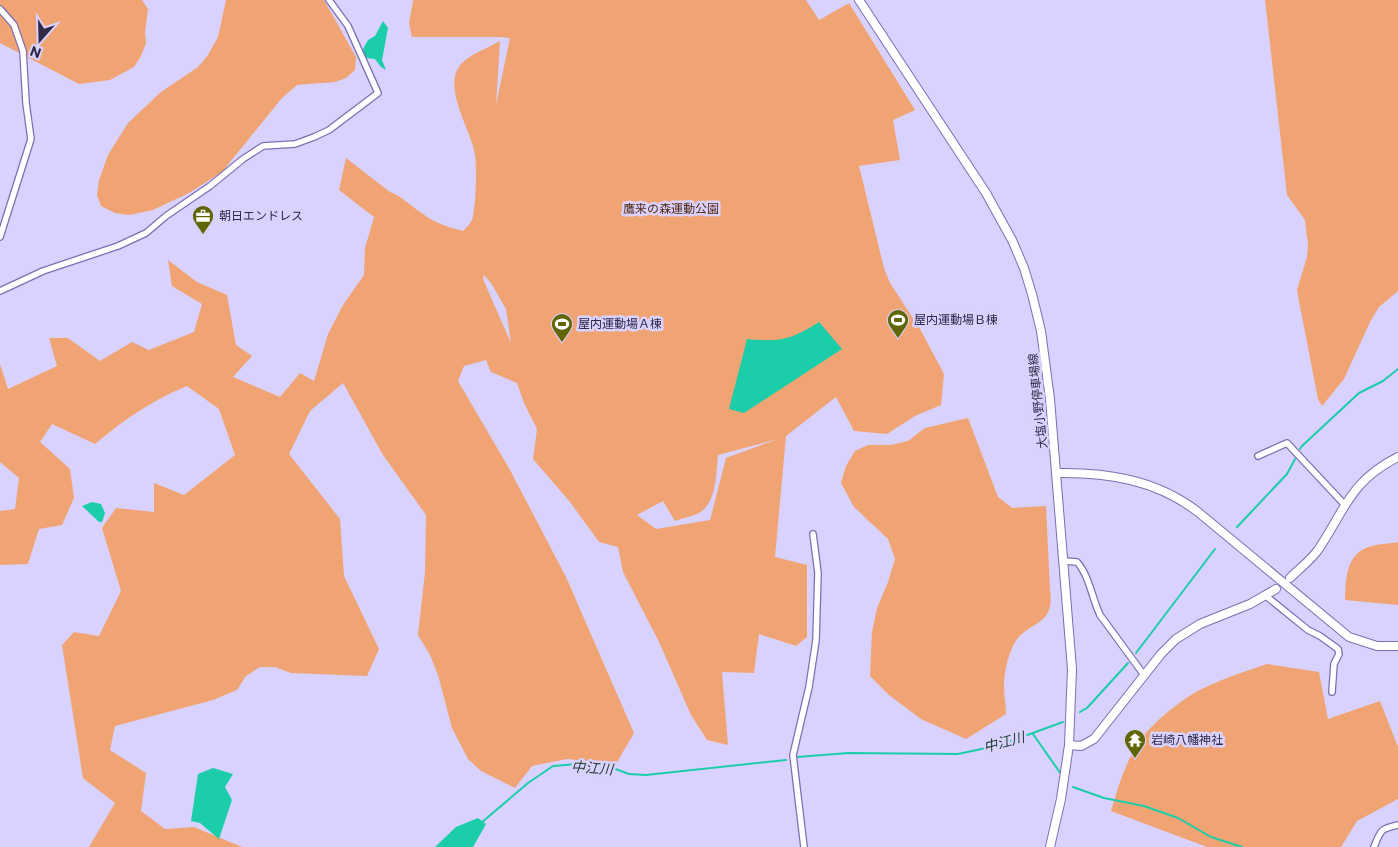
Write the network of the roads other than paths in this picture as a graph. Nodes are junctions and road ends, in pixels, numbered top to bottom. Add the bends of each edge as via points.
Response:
1 (329, 0) edge
2 (859, 0) edge
3 (0, 9) edge
4 (0, 238) edge
5 (0, 291) edge
6 (1258, 456) dead end
7 (1398, 457) edge
8 (1056, 473) junction
9 (1344, 504) junction
10 (813, 534) dead end
11 (1064, 561) junction
12 (1290, 578) dead end
13 (1276, 589) dead end
14 (1266, 596) junction
15 (1398, 646) edge
16 (1144, 675) junction
17 (1332, 692) dead end
18 (1070, 745) junction
19 (1398, 825) edge
20 (804, 847) edge
21 (1050, 847) edge
22 (1374, 847) edge

1 - 5 street via 348,26 378,93 329,130 314,137 295,144 264,146 146,233 118,246 43,271
2 - 8 main road, 大塩小野停車場線 via 986,193 1024,268 1041,331
3 - 4 street via 14,25 23,51 31,139
6 - 9 street via 1287,444
7 - 9 main road via 1364,479
8 - 11 main road, 大塩小野停車場線
8 - 15 main road via 1130,479 1183,500 1349,637 1377,646
9 - 12 main road via 1317,551
10 - 20 street via 818,573 816,640 793,755
11 - 16 street via 1076,562 1081,567 1100,614
11 - 18 main road, 大塩小野停車場線 via 1072,670
13 - 14 main road
14 - 16 main road via 1188,631 1161,654
14 - 17 street via 1338,649
16 - 18 main road via 1094,739 1081,746
18 - 21 main road, 大塩小野停車場線
19 - 22 street via 1384,828

